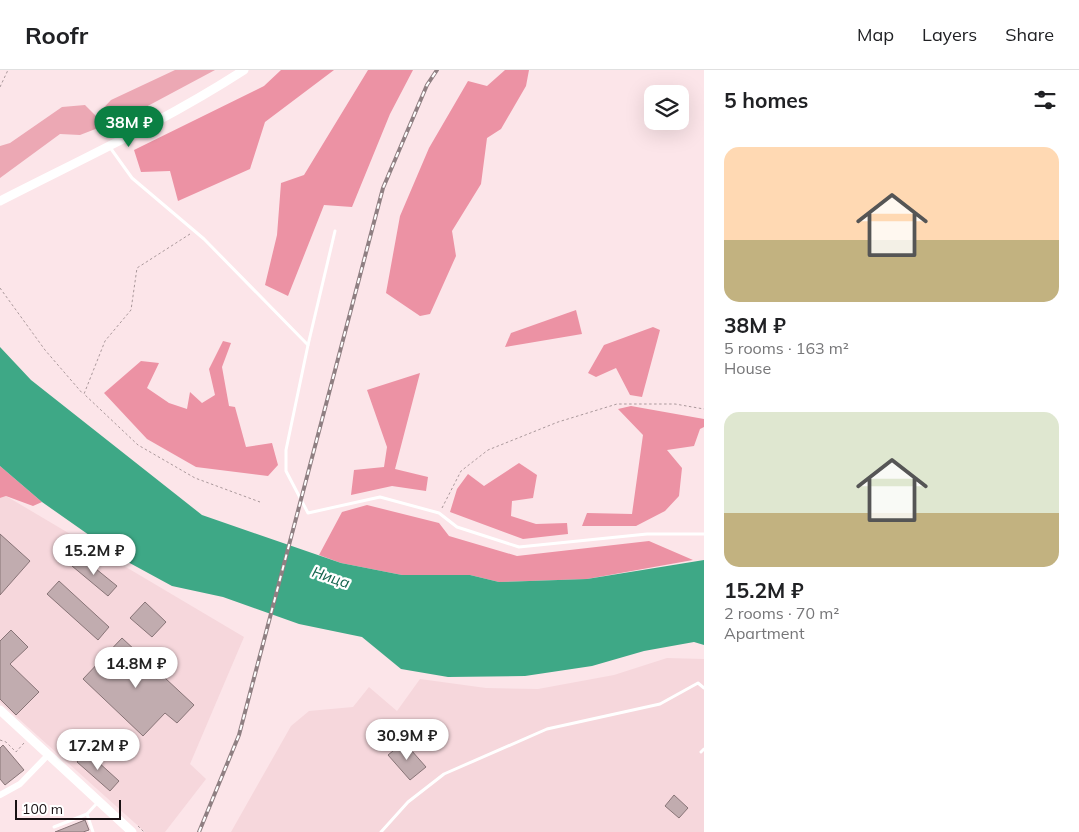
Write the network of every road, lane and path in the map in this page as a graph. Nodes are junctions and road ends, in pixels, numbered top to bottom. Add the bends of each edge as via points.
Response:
1 (8, 70) edge
2 (244, 70) edge
3 (0, 87) edge
4 (109, 146) junction
5 (0, 201) edge
6 (194, 230) junction
7 (335, 231) dead end
8 (0, 288) edge
9 (308, 346) junction
10 (84, 394) junction
11 (704, 409) edge
12 (260, 502) dead end
13 (439, 513) junction
14 (704, 534) edge
15 (704, 688) edge
16 (0, 710) edge
17 (29, 737) junction
18 (0, 740) edge
19 (704, 749) edge
20 (701, 752) dead end
21 (48, 755) junction
22 (0, 795) edge
23 (99, 802) junction
24 (87, 814) junction
25 (54, 827) dead end
26 (94, 832) edge
27 (132, 832) edge
28 (381, 832) edge

1 - 3 path
2 - 4 street
4 - 5 street
4 - 6 lane via 132,178
6 - 9 lane
6 - 10 path via 137,268 131,310 105,341
7 - 9 lane
8 - 10 path via 45,350
9 - 13 lane via 286,450 286,471 308,513 380,497
10 - 12 path via 138,445 195,478
11 - 13 path via 675,404 617,404 549,426 488,450 462,471
13 - 14 lane via 457,527 519,547 648,534
15 - 28 lane via 698,683 660,704 547,729 444,774 408,802
16 - 17 street
17 - 18 path via 16,752
17 - 21 street
19 - 20 lane
21 - 22 street via 20,784
21 - 23 street
23 - 24 lane
23 - 27 street
24 - 25 lane
24 - 26 lane

